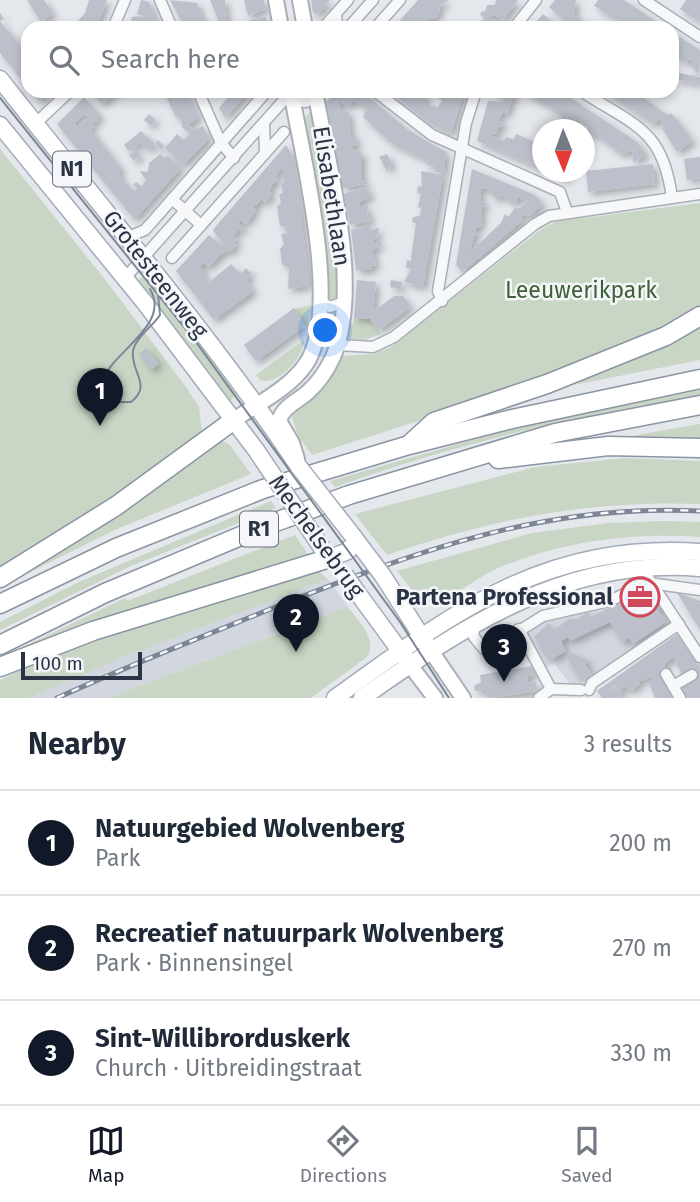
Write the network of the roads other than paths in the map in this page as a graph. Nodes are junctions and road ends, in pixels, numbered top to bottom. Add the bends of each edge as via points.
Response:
1 (125, 0) edge
2 (160, 0) edge
3 (276, 0) edge
4 (300, 0) edge
5 (348, 0) edge
6 (373, 0) edge
7 (400, 0) edge
8 (536, 0) edge
9 (644, 0) edge
10 (336, 13) junction
11 (116, 21) edge
12 (169, 21) edge
13 (280, 21) edge
14 (304, 21) edge
15 (329, 21) edge
16 (337, 21) edge
17 (354, 21) edge
18 (381, 21) edge
19 (520, 21) edge
20 (676, 21) edge
21 (679, 23) edge
22 (700, 37) edge
23 (0, 79) edge
24 (62, 98) edge
25 (201, 98) edge
26 (261, 98) edge
27 (287, 98) edge
28 (292, 98) edge
29 (317, 98) edge
30 (384, 98) edge
31 (474, 98) edge
32 (592, 98) edge
33 (35, 124) junction
34 (264, 124) junction
35 (0, 125) edge
36 (284, 132) dead end
37 (221, 144) junction
38 (461, 149) junction
39 (265, 152) junction
40 (234, 158) junction
41 (700, 194) edge
42 (672, 198) junction
43 (172, 199) junction
44 (186, 212) junction
45 (567, 212) junction
46 (201, 225) junction
47 (128, 237) junction
48 (145, 258) junction
49 (172, 258) dead end
50 (125, 278) junction
51 (320, 300) junction
52 (442, 300) junction
53 (344, 302) junction
54 (700, 316) edge
55 (337, 345) junction
56 (700, 379) edge
57 (257, 405) junction
58 (700, 405) edge
59 (234, 420) junction
60 (286, 440) junction
61 (409, 445) junction
62 (700, 448) edge
63 (460, 464) junction
64 (354, 538) junction
65 (700, 552) edge
66 (326, 553) junction
67 (700, 568) edge
68 (606, 575) junction
69 (0, 578) edge
70 (651, 580) junction
71 (700, 590) edge
72 (480, 600) junction
73 (0, 604) edge
74 (487, 616) junction
75 (679, 624) junction
76 (472, 625) junction
77 (519, 629) junction
78 (421, 636) junction
79 (0, 645) edge
80 (431, 651) junction
81 (400, 652) junction
82 (700, 657) edge
83 (410, 665) junction
84 (0, 667) edge
85 (666, 674) dead end
86 (692, 675) dead end
87 (673, 686) junction
88 (551, 689) junction
89 (587, 693) edge
90 (335, 698) edge
91 (362, 698) edge
92 (435, 698) edge
93 (463, 698) edge
94 (539, 698) edge
95 (562, 698) edge
96 (571, 698) edge
97 (680, 698) edge

1 - 11 street
2 - 12 street
3 - 13 main road
4 - 14 main road
5 - 10 street
6 - 17 street
7 - 18 street
8 - 19 street
9 - 20 street
10 - 15 street
10 - 16 street
21 - 22 street
23 - 33 main road, Grotesteenweg / N1
24 - 33 street
25 - 37 street
26 - 37 street
27 - 34 street
28 - 51 main road, Elisabethlaan via 317,243
29 - 53 main road, Elisabethlaan via 342,244
30 - 38 street via 419,127
31 - 38 street
32 - 42 street via 659,146
33 - 47 main road, Grotesteenweg / N1
34 - 39 street
34 - 40 street
35 - 50 main road, Grotesteenweg / N1
36 - 39 street
37 - 40 street
37 - 43 street
38 - 45 street via 560,192
38 - 52 street via 438,291
39 - 46 street
40 - 44 street
41 - 42 street
42 - 45 street
43 - 44 street
43 - 47 street via 145,230
44 - 46 street
44 - 48 street
45 - 52 street via 534,224
46 - 49 street
47 - 48 main road, Grotesteenweg / N1
48 - 50 street
48 - 57 main road, Grotesteenweg / N1
50 - 59 main road, Grotesteenweg / N1
51 - 53 street, Elisabethlaan via 330,307
51 - 57 main road, Elisabethlaan via 316,341 307,363
52 - 55 street via 383,343 362,348
53 - 55 main road, Elisabethlaan
54 - 61 highway via 666,336 559,380 434,422
55 - 60 main road, Elisabethlaan via 317,383 280,415
56 - 61 highway, R1
57 - 59 main road, Elisabethlaan
57 - 60 main road, Mechelsebrug / N1
58 - 63 highway, R1 via 555,433
59 - 66 main road, Mechelsebrug / N1, bridge
59 - 69 highway via 116,506
60 - 64 main road, Mechelsebrug / N1, bridge via 299,467
61 - 73 highway, R1 via 230,500
62 - 63 highway via 608,446
63 - 79 highway, R1 via 349,495 262,527 105,593
64 - 66 main road via 348,551
64 - 78 main road, Mechelsebrug
65 - 72 main road via 643,551 582,561 538,572
66 - 81 main road, Mechelsebrug / N1
66 - 84 highway
67 - 68 main road via 648,568
68 - 70 main road via 636,574
68 - 74 main road via 538,592
70 - 71 street
70 - 75 street
70 - 77 street via 609,601 543,617
72 - 74 main road
72 - 78 main road
74 - 76 main road
75 - 82 street
75 - 89 street via 592,683
76 - 77 street via 483,648 490,649
76 - 80 main road
77 - 88 street
78 - 80 main road, Mechelsebrug
78 - 81 main road
80 - 83 main road
80 - 93 main road
81 - 83 main road, N1
81 - 90 main road
83 - 91 main road
83 - 92 main road, N1
85 - 87 street
86 - 87 street
87 - 97 street
88 - 89 street
88 - 94 street
88 - 95 street
89 - 96 street

